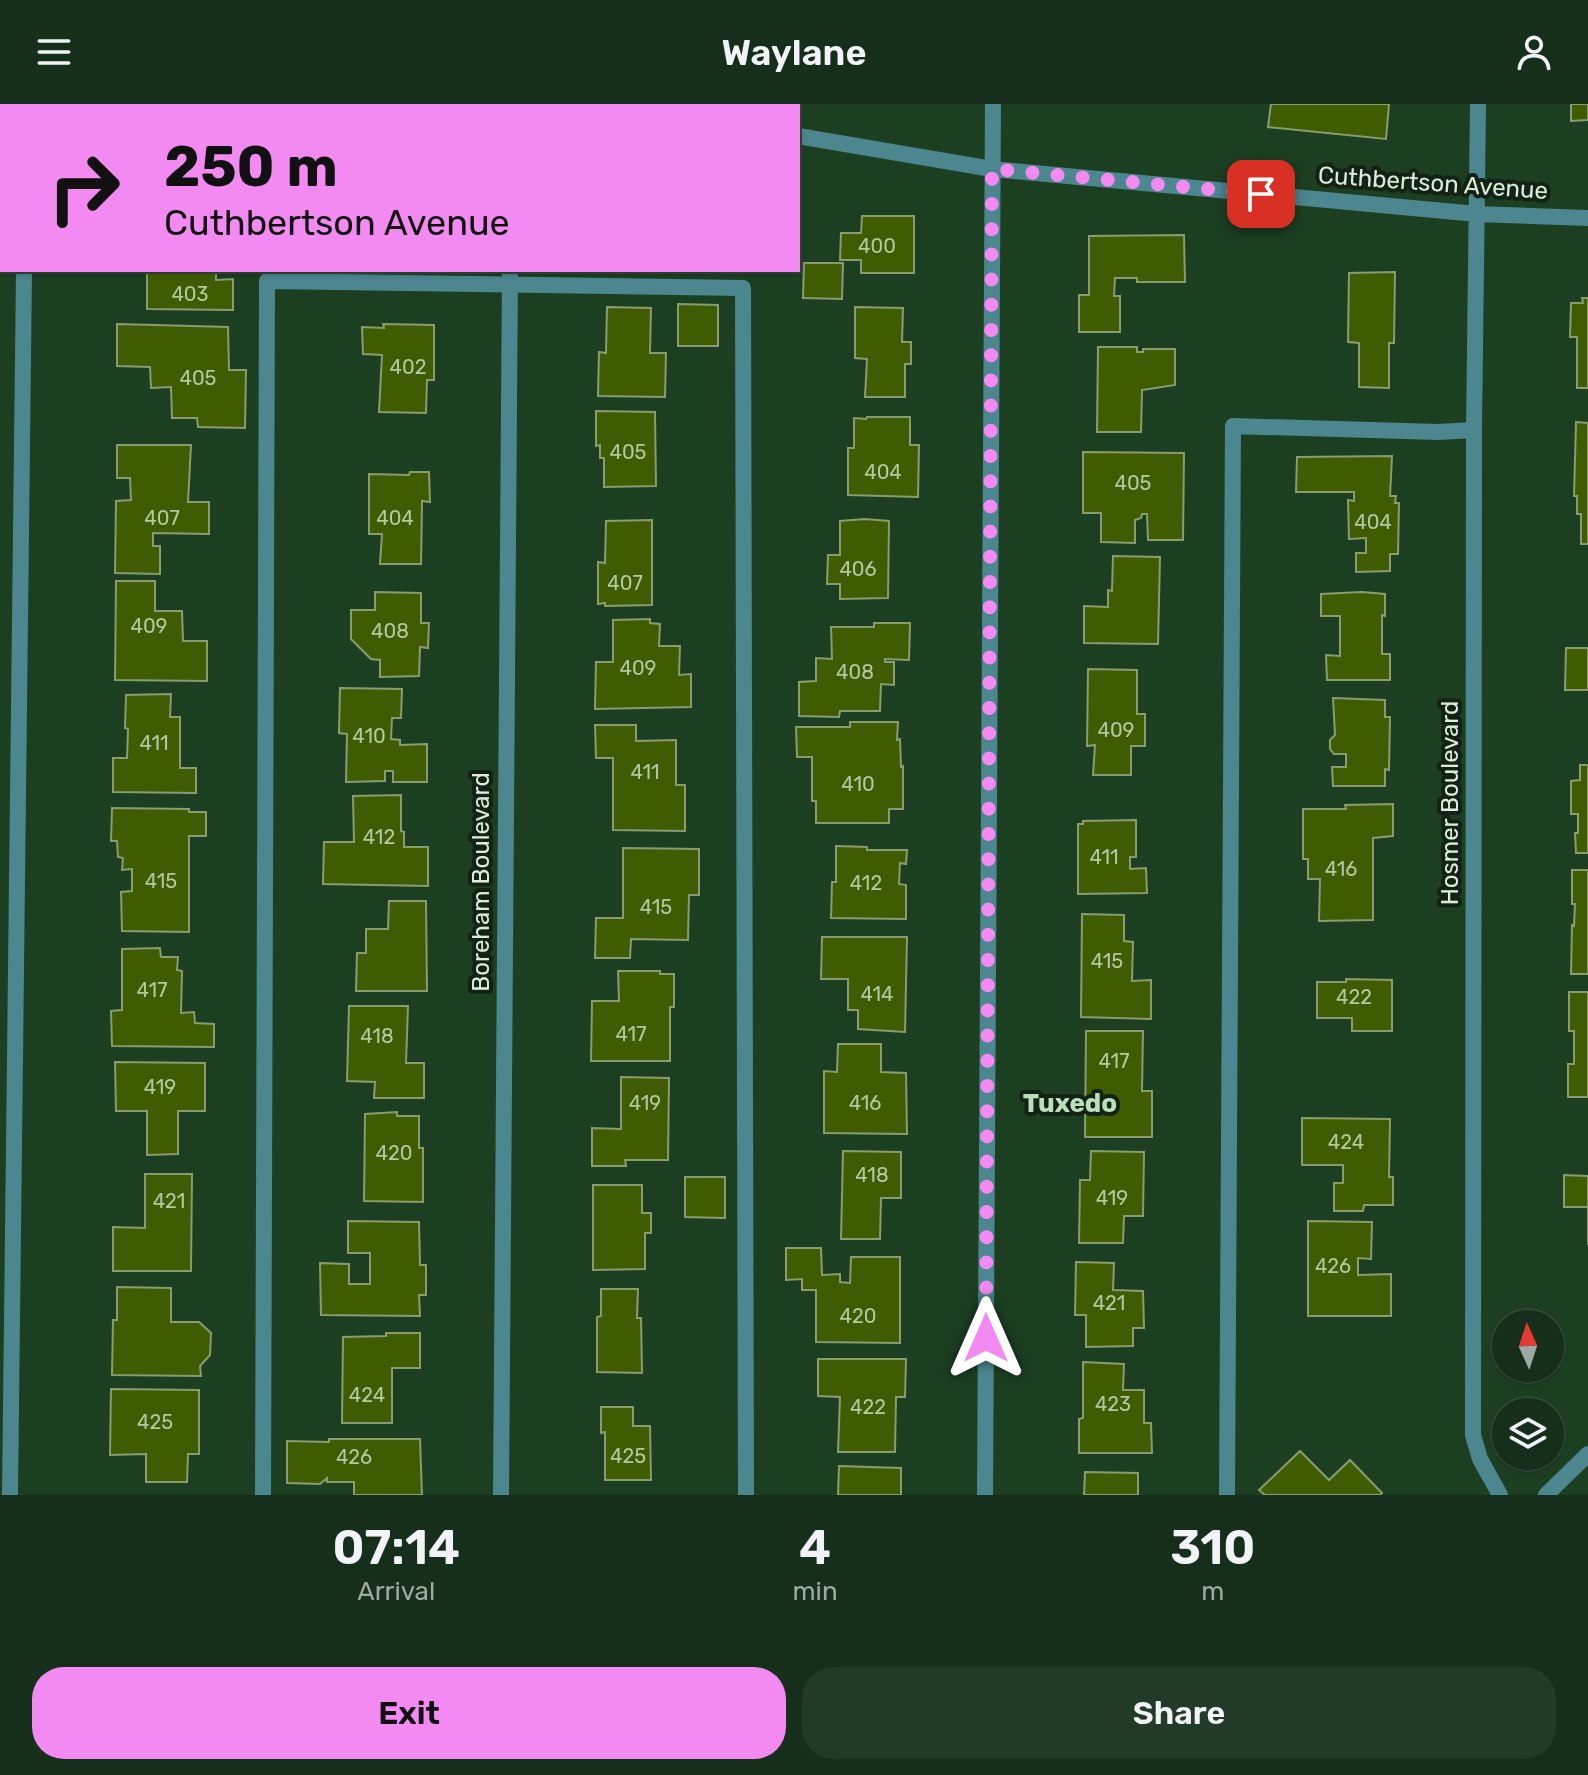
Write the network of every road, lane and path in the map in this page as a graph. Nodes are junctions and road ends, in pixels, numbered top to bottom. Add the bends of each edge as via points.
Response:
1 (993, 104) edge
2 (1478, 104) edge
3 (800, 136) edge
4 (992, 169) junction
5 (1477, 214) junction
6 (1588, 218) edge
7 (24, 272) edge
8 (510, 277) edge
9 (1474, 430) junction
10 (1588, 1454) edge
11 (10, 1495) edge
12 (263, 1495) edge
13 (501, 1495) edge
14 (746, 1495) edge
15 (985, 1495) edge
16 (1227, 1495) edge
17 (1500, 1495) edge
18 (1546, 1495) edge

1 - 4 street
2 - 5 street, Hosmer Boulevard
3 - 4 street, Cuthbertson Avenue
4 - 5 street, Cuthbertson Avenue
4 - 15 street
5 - 6 street, Cuthbertson Avenue
5 - 9 street, Hosmer Boulevard
7 - 11 street
8 - 12 street via 267,281
8 - 13 street, Boreham Boulevard
8 - 14 street via 743,288
9 - 16 street via 1233,426
9 - 17 street, Hosmer Boulevard via 1473,1435
10 - 18 street

